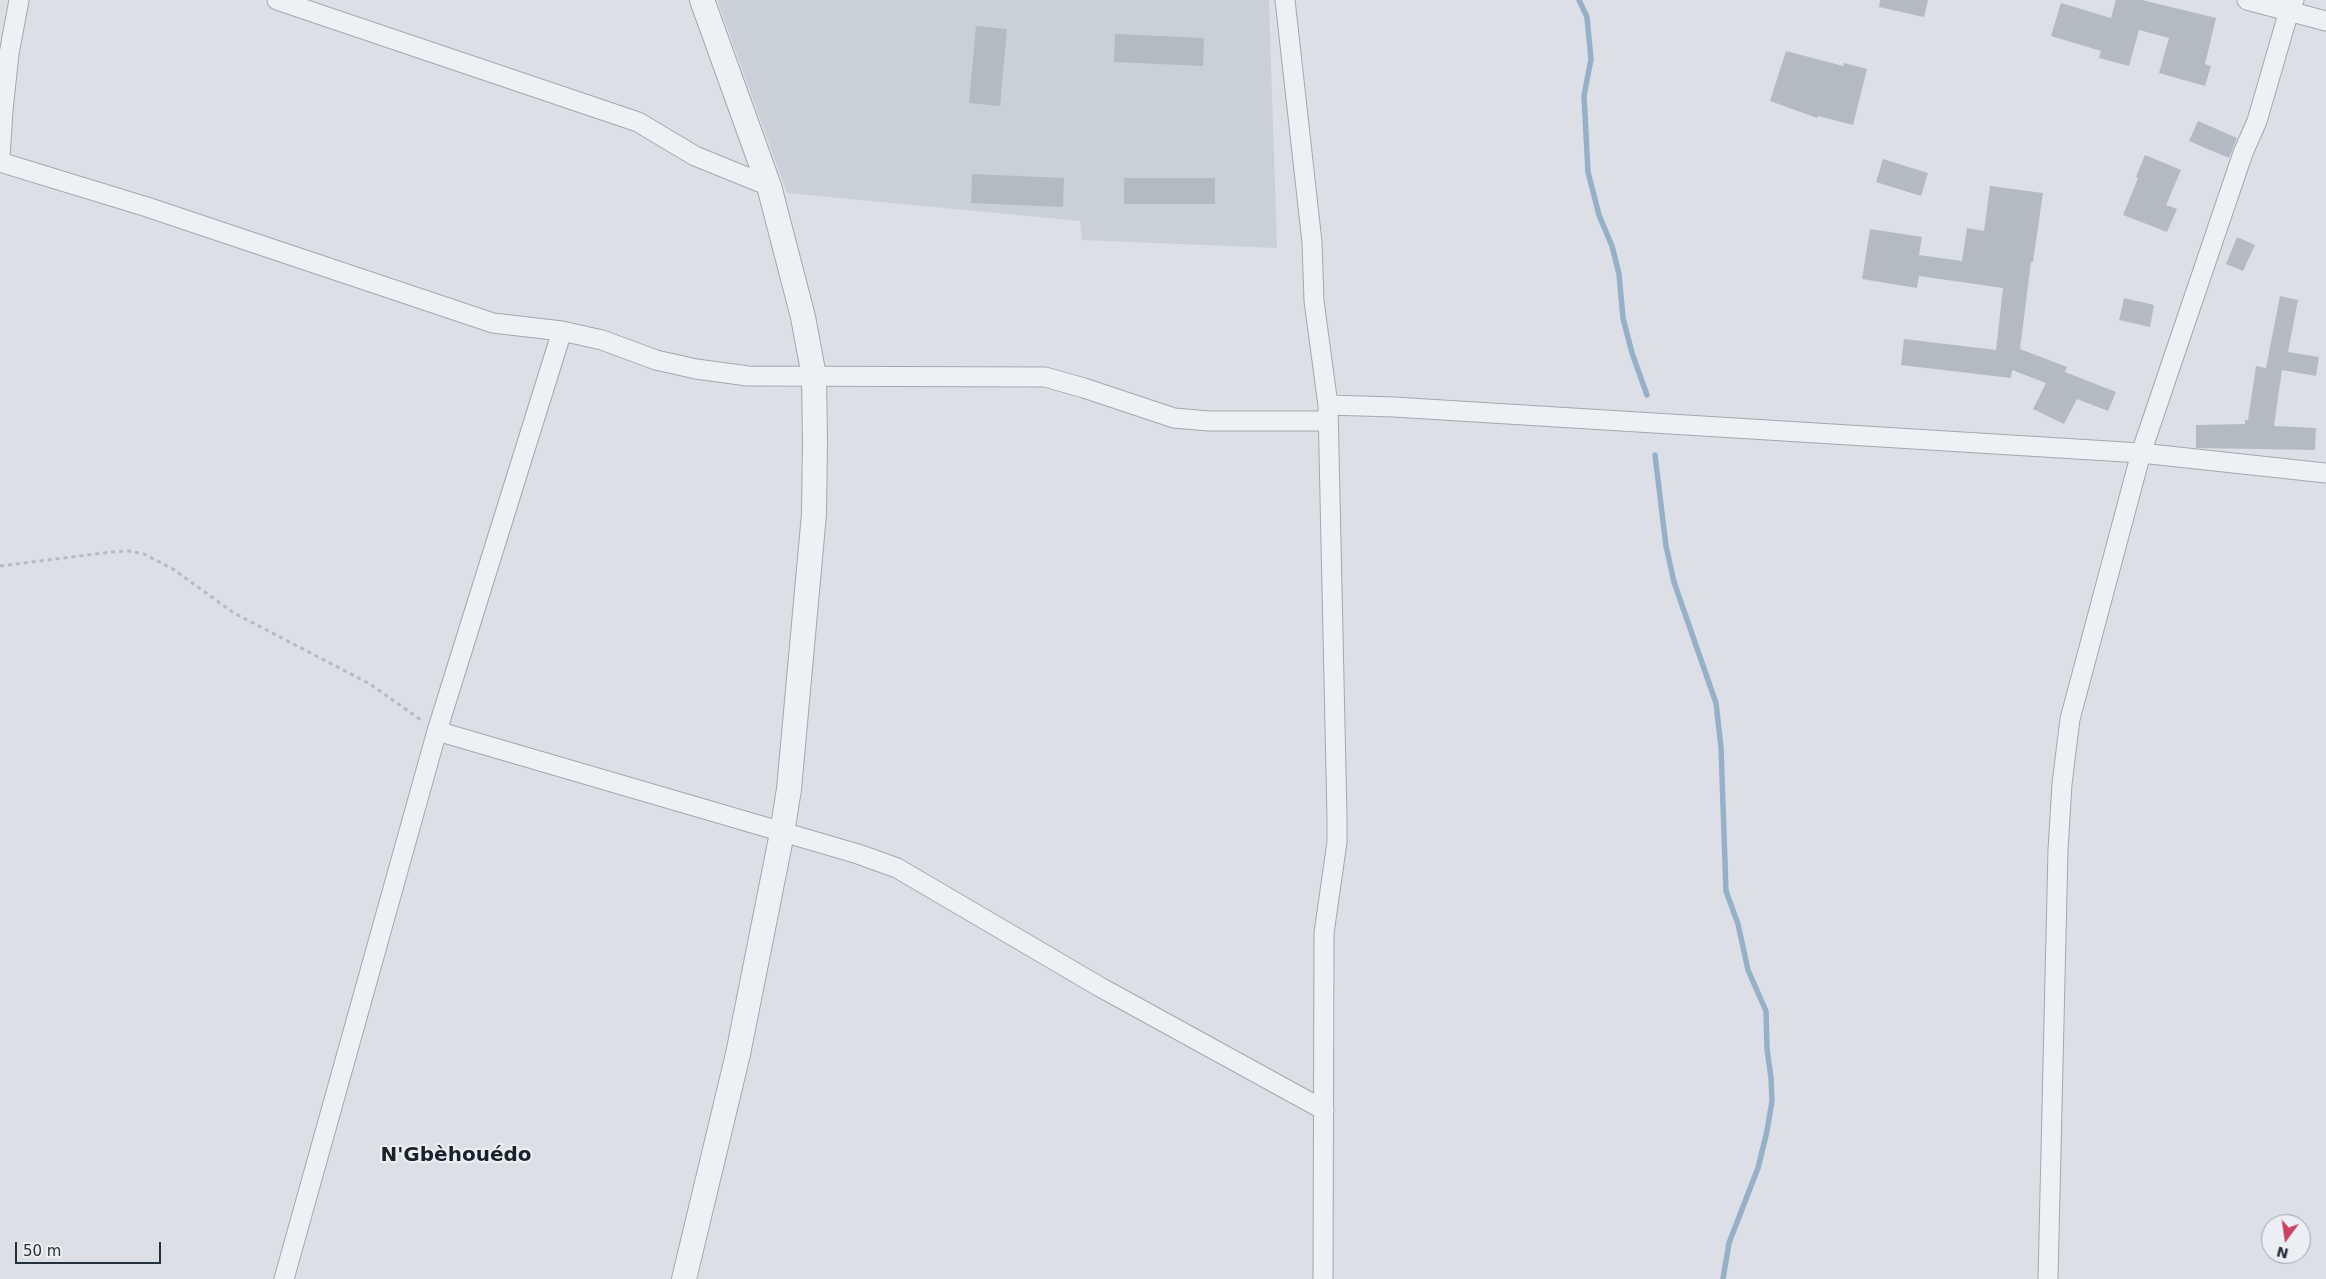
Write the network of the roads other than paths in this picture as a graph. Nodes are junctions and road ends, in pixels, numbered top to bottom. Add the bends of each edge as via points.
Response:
1 (19, 0) edge
2 (277, 0) edge
3 (702, 0) edge
4 (1285, 0) edge
5 (2247, 0) edge
6 (2292, 6) edge
7 (2326, 21) edge
8 (0, 158) edge
9 (0, 162) edge
10 (769, 186) junction
11 (562, 331) junction
12 (814, 376) junction
13 (1328, 413) junction
14 (2141, 453) junction
15 (2326, 473) edge
16 (437, 731) junction
17 (782, 833) junction
18 (1324, 1110) junction
19 (284, 1279) edge
20 (684, 1279) edge
21 (1323, 1279) edge
22 (2048, 1279) edge

1 - 8 street via 2,110
2 - 10 street via 638,122 695,156
3 - 10 street
4 - 13 street
5 - 6 street
6 - 7 street
6 - 14 street via 2257,121 2243,152
9 - 11 street via 147,207 493,323
10 - 12 street via 803,317
11 - 12 street via 696,369 748,376
11 - 16 street
12 - 13 street via 1045,377 1174,418 1209,421
12 - 17 street via 814,514 789,789
13 - 14 street via 1404,407
13 - 18 street via 1337,842 1324,933
14 - 15 street
14 - 22 street via 2070,719 2062,784
16 - 17 street
16 - 19 street
17 - 18 street via 897,868 1100,987
17 - 20 street via 738,1054
18 - 21 street

